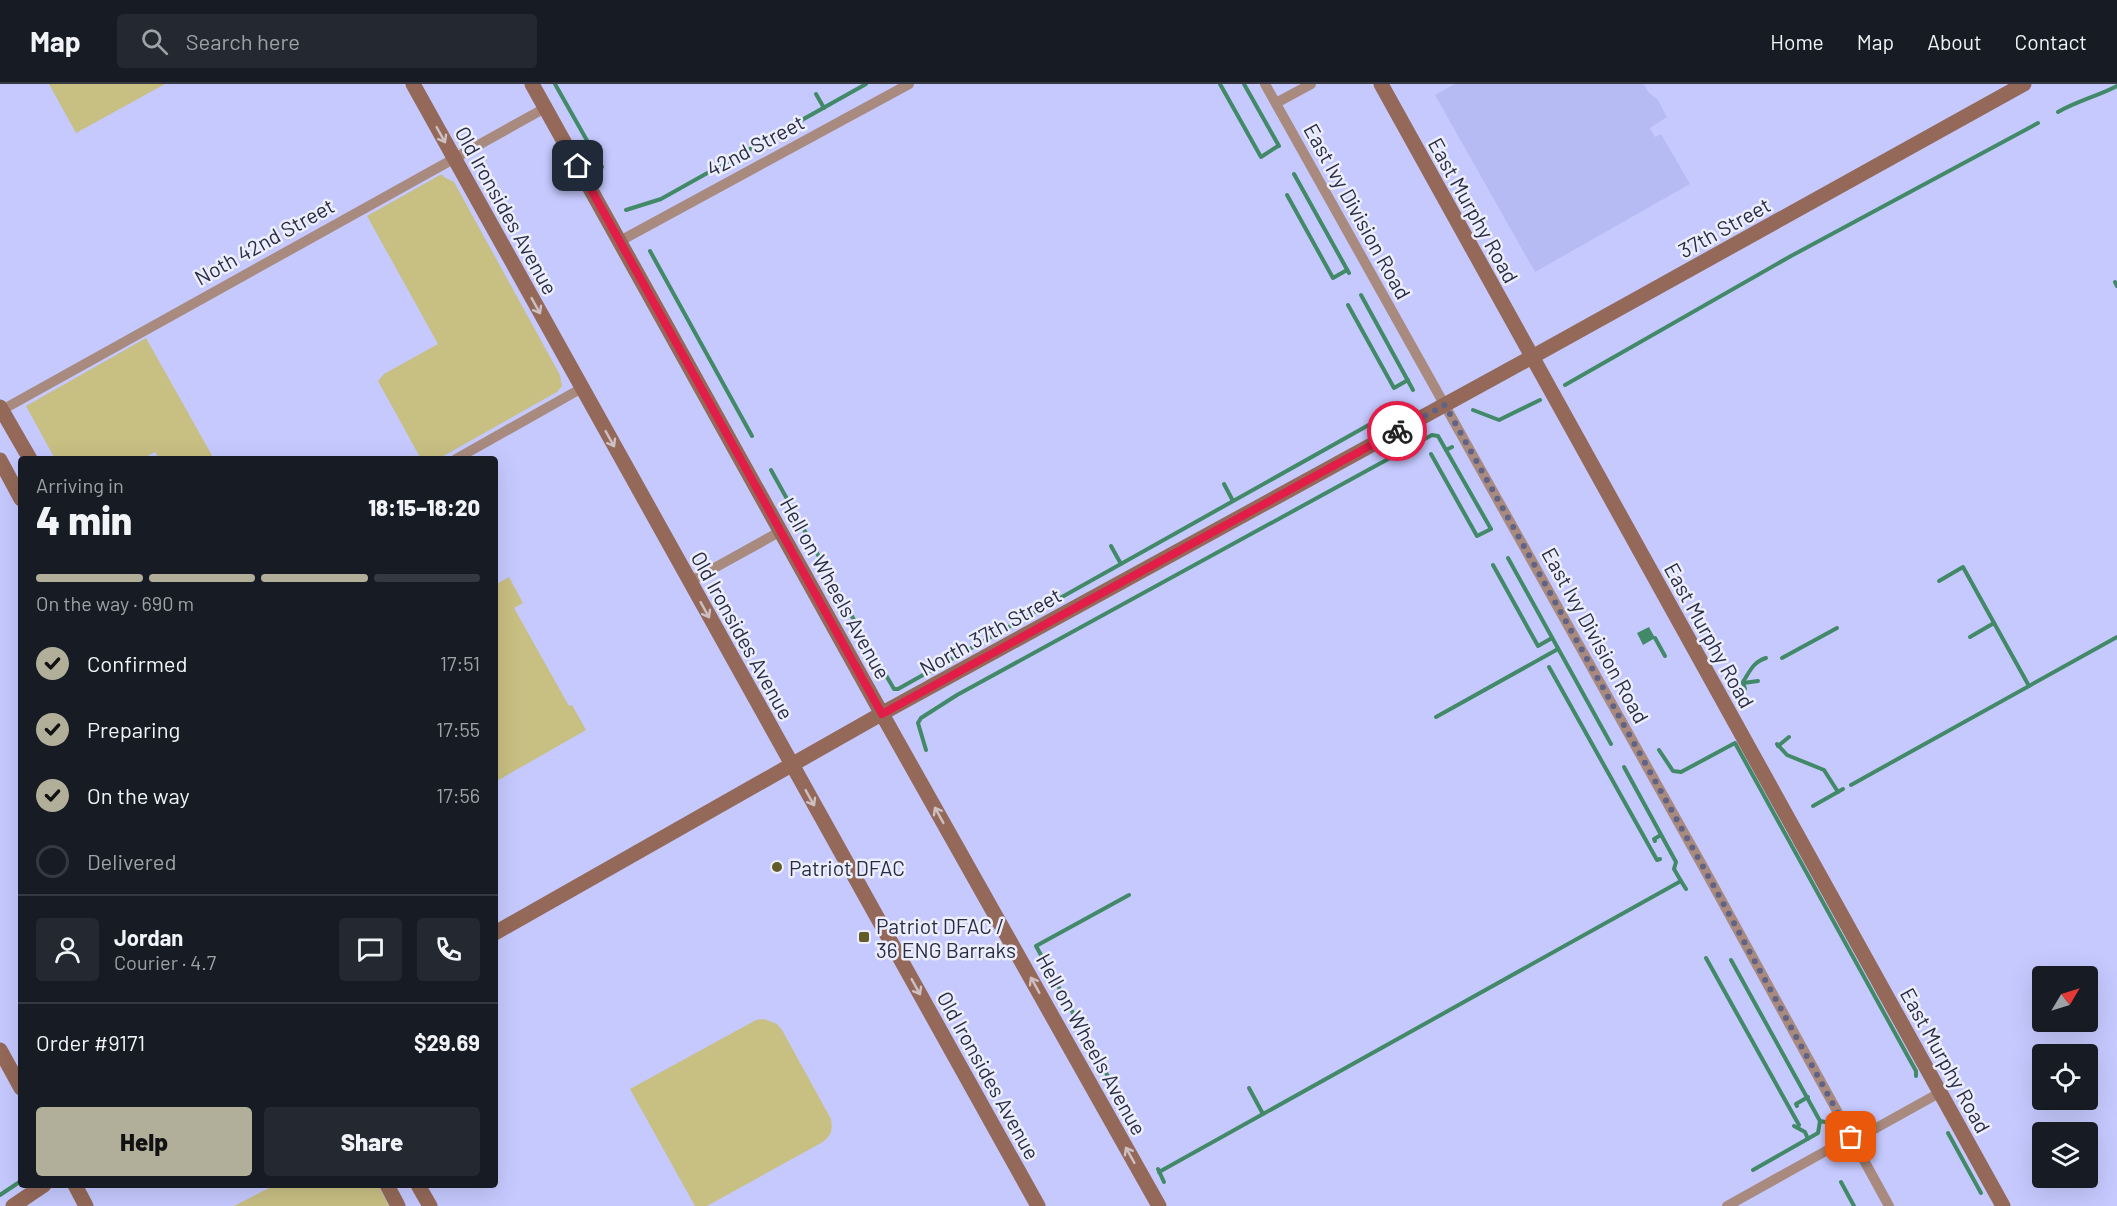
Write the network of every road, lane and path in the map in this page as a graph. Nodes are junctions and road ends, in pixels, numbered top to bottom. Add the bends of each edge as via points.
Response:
1 (413, 84) edge
2 (532, 84) edge
3 (909, 84) edge
4 (1265, 84) edge
5 (1311, 84) edge
6 (1381, 84) edge
7 (2024, 84) edge
8 (1276, 103) junction
9 (545, 108) junction
10 (454, 158) junction
11 (620, 241) junction
12 (1532, 357) junction
13 (582, 388) junction
14 (1445, 405) junction
15 (1, 409) edge
16 (0, 428) edge
17 (28, 456) edge
18 (461, 456) edge
19 (0, 460) edge
20 (18, 493) edge
21 (781, 531) junction
22 (689, 582) junction
23 (882, 714) junction
24 (792, 765) junction
25 (498, 931) edge
26 (0, 1050) edge
27 (18, 1083) edge
28 (1941, 1092) junction
29 (1851, 1137) junction
30 (40, 1188) edge
31 (77, 1188) edge
32 (389, 1188) edge
33 (420, 1188) edge
34 (1155, 1205) edge
35 (13, 1206) edge
36 (87, 1206) edge
37 (398, 1206) edge
38 (430, 1206) edge
39 (1038, 1206) edge
40 (1727, 1206) edge
41 (1890, 1206) edge
42 (2003, 1206) edge

1 -> 10 street, Old Ironsides Avenue
2 - 9 street, Hell on Wheels Avenue
3 - 11 street, 42nd Street
4 - 8 street, East Ivy Division Road
5 - 8 street
6 - 12 street, East Murphy Road
7 - 12 street, 37th Street
8 - 14 street, East Ivy Division Road
9 - 10 street, Noth 42nd Street
9 - 11 street, Hell on Wheels Avenue
10 -> 13 street, Old Ironsides Avenue
10 - 15 street, Noth 42nd Street
11 - 21 street, Hell on Wheels Avenue
12 - 14 street, 37th Street
12 - 28 street, East Murphy Road
13 - 18 street
13 -> 22 street, Old Ironsides Avenue
14 - 23 street, North 37th Street
14 - 29 street, East Ivy Division Road
15 - 17 street
16 - 17 street
19 - 20 street
21 - 22 street
21 - 23 street, Hell on Wheels Avenue
22 -> 24 street, Old Ironsides Avenue
23 - 24 street, North 37th Street
34 -> 23 street, Hell on Wheels Avenue
24 - 25 street, North 37th Street
24 -> 39 street, Old Ironsides Avenue
26 - 27 street
28 - 29 street via 1869,1132
28 - 42 street, East Murphy Road
29 - 40 street
29 - 41 street, East Ivy Division Road
30 - 35 street
31 - 36 street
32 - 37 street
33 - 38 street

